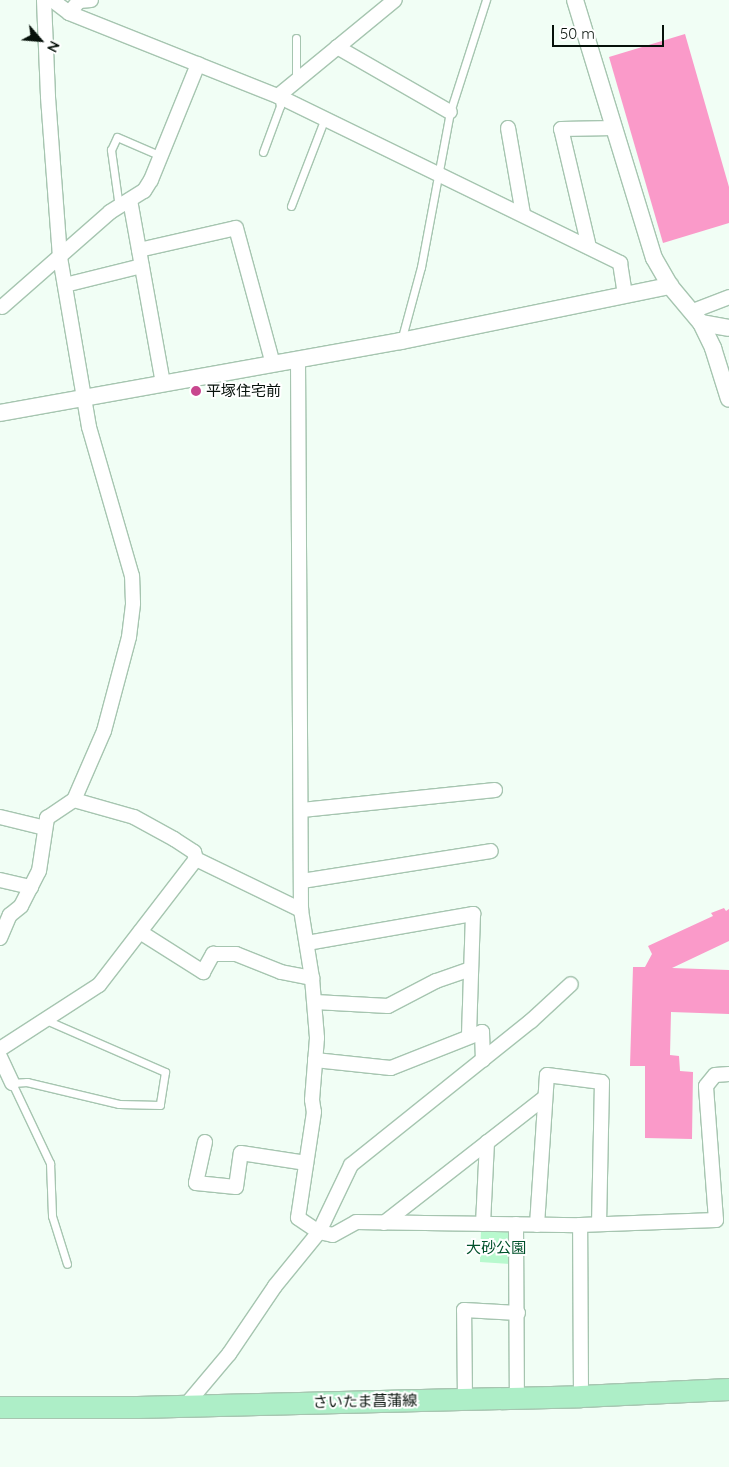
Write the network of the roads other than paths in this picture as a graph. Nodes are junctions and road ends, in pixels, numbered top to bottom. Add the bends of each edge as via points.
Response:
1 (44, 0) edge
2 (52, 0) edge
3 (83, 0) edge
4 (395, 0) edge
5 (486, 0) edge
6 (575, 0) edge
7 (70, 13) junction
8 (296, 38) dead end
9 (337, 47) junction
10 (198, 64) junction
11 (296, 80) junction
12 (278, 96) junction
13 (450, 112) junction
14 (325, 118) junction
15 (508, 128) dead end
16 (614, 128) junction
17 (263, 152) dead end
18 (161, 156) junction
19 (440, 174) junction
20 (124, 203) junction
21 (291, 206) dead end
22 (522, 214) junction
23 (589, 247) junction
24 (139, 250) junction
25 (60, 256) junction
26 (142, 266) junction
27 (64, 285) junction
28 (670, 286) junction
29 (625, 295) junction
30 (729, 297) edge
31 (2, 307) dead end
32 (697, 317) junction
33 (729, 328) edge
34 (401, 341) junction
35 (298, 359) junction
36 (272, 364) junction
37 (164, 384) junction
38 (85, 398) junction
39 (729, 399) edge
40 (0, 413) edge
41 (495, 790) dead end
42 (74, 800) junction
43 (302, 810) junction
44 (0, 817) edge
45 (45, 828) junction
46 (492, 851) dead end
47 (196, 859) junction
48 (0, 880) edge
49 (302, 881) junction
50 (31, 887) junction
51 (301, 910) junction
52 (140, 932) junction
53 (0, 938) edge
54 (307, 943) junction
55 (471, 969) junction
56 (312, 978) junction
57 (571, 984) dead end
58 (315, 1002) junction
59 (46, 1020) junction
60 (469, 1036) junction
61 (0, 1049) edge
62 (0, 1058) edge
63 (315, 1060) junction
64 (483, 1060) junction
65 (729, 1074) edge
66 (12, 1083) junction
67 (545, 1096) junction
68 (205, 1142) dead end
69 (488, 1142) junction
70 (306, 1163) junction
71 (384, 1222) junction
72 (483, 1224) junction
73 (516, 1224) junction
74 (537, 1224) junction
75 (599, 1224) junction
76 (580, 1225) junction
77 (319, 1232) junction
78 (67, 1264) dead end
79 (518, 1313) junction
80 (729, 1390) edge
81 (581, 1396) junction
82 (517, 1398) junction
83 (466, 1399) junction
84 (186, 1405) junction
85 (0, 1407) edge

1 - 25 street
2 - 7 street
3 - 7 street
4 - 9 street
5 - 13 lane
6 - 16 street
7 - 10 street
8 - 11 lane
9 - 11 street
9 - 13 street
10 - 12 street
10 - 18 street
11 - 12 street
12 - 14 street
12 - 17 lane via 280,106
13 - 19 lane
14 - 19 street
14 - 21 lane
15 - 22 street
16 - 23 street via 561,129
16 - 28 street via 654,258
18 - 20 street via 144,191
18 - 20 lane via 117,137 111,150
19 - 22 street
19 - 34 lane via 421,267
20 - 24 street
20 - 25 street
22 - 23 street
23 - 29 street via 620,263
24 - 26 street
24 - 36 street via 236,228
25 - 27 street
25 - 31 street
26 - 27 street
26 - 37 street
27 - 38 street
28 - 29 street
28 - 32 street
29 - 34 street
30 - 32 street
32 - 33 street
32 - 39 street via 712,348
34 - 35 street
35 - 36 street
35 - 43 street
36 - 37 street
37 - 38 street
38 - 40 street
38 - 42 street via 88,427 132,576 133,603 129,637 104,731
41 - 43 street
42 - 45 street via 47,818
42 - 47 street via 134,817 174,838 194,852
43 - 49 street
44 - 45 street
45 - 50 street via 39,871
46 - 49 street
47 - 51 street
47 - 52 street
48 - 50 street
49 - 51 street
50 - 53 street via 21,906 10,915
51 - 54 street
52 - 56 street via 203,972 214,954 236,954 281,972
52 - 59 street via 99,985
54 - 55 street via 473,914
54 - 56 street
55 - 58 street via 436,981 388,1006
55 - 60 street
56 - 58 street
57 - 64 street
58 - 63 street
59 - 61 street
59 - 66 lane via 165,1072 160,1105 120,1104 27,1082
60 - 63 street via 391,1068
60 - 64 street via 482,1032
62 - 66 street
63 - 70 street via 314,1112
64 - 77 street via 351,1165
65 - 75 street via 715,1075 706,1086 716,1220
66 - 78 lane via 50,1163 52,1216
67 - 69 street
67 - 74 street
67 - 75 street via 546,1075 602,1082
68 - 70 street via 196,1183 236,1187 241,1153
69 - 71 street
69 - 72 street
70 - 77 street via 298,1218
71 - 72 street
71 - 77 street via 356,1222 333,1235
72 - 73 street
73 - 74 street
73 - 79 street
74 - 76 street
75 - 76 street
76 - 81 street
77 - 84 street via 275,1286 229,1354
79 - 82 street
79 - 83 street via 464,1310
80 - 81 main road, さいたま菖蒲線
81 - 82 main road, さいたま菖蒲線
82 - 83 main road, さいたま菖蒲線
83 - 84 main road, さいたま菖蒲線
84 - 85 main road, さいたま菖蒲線

